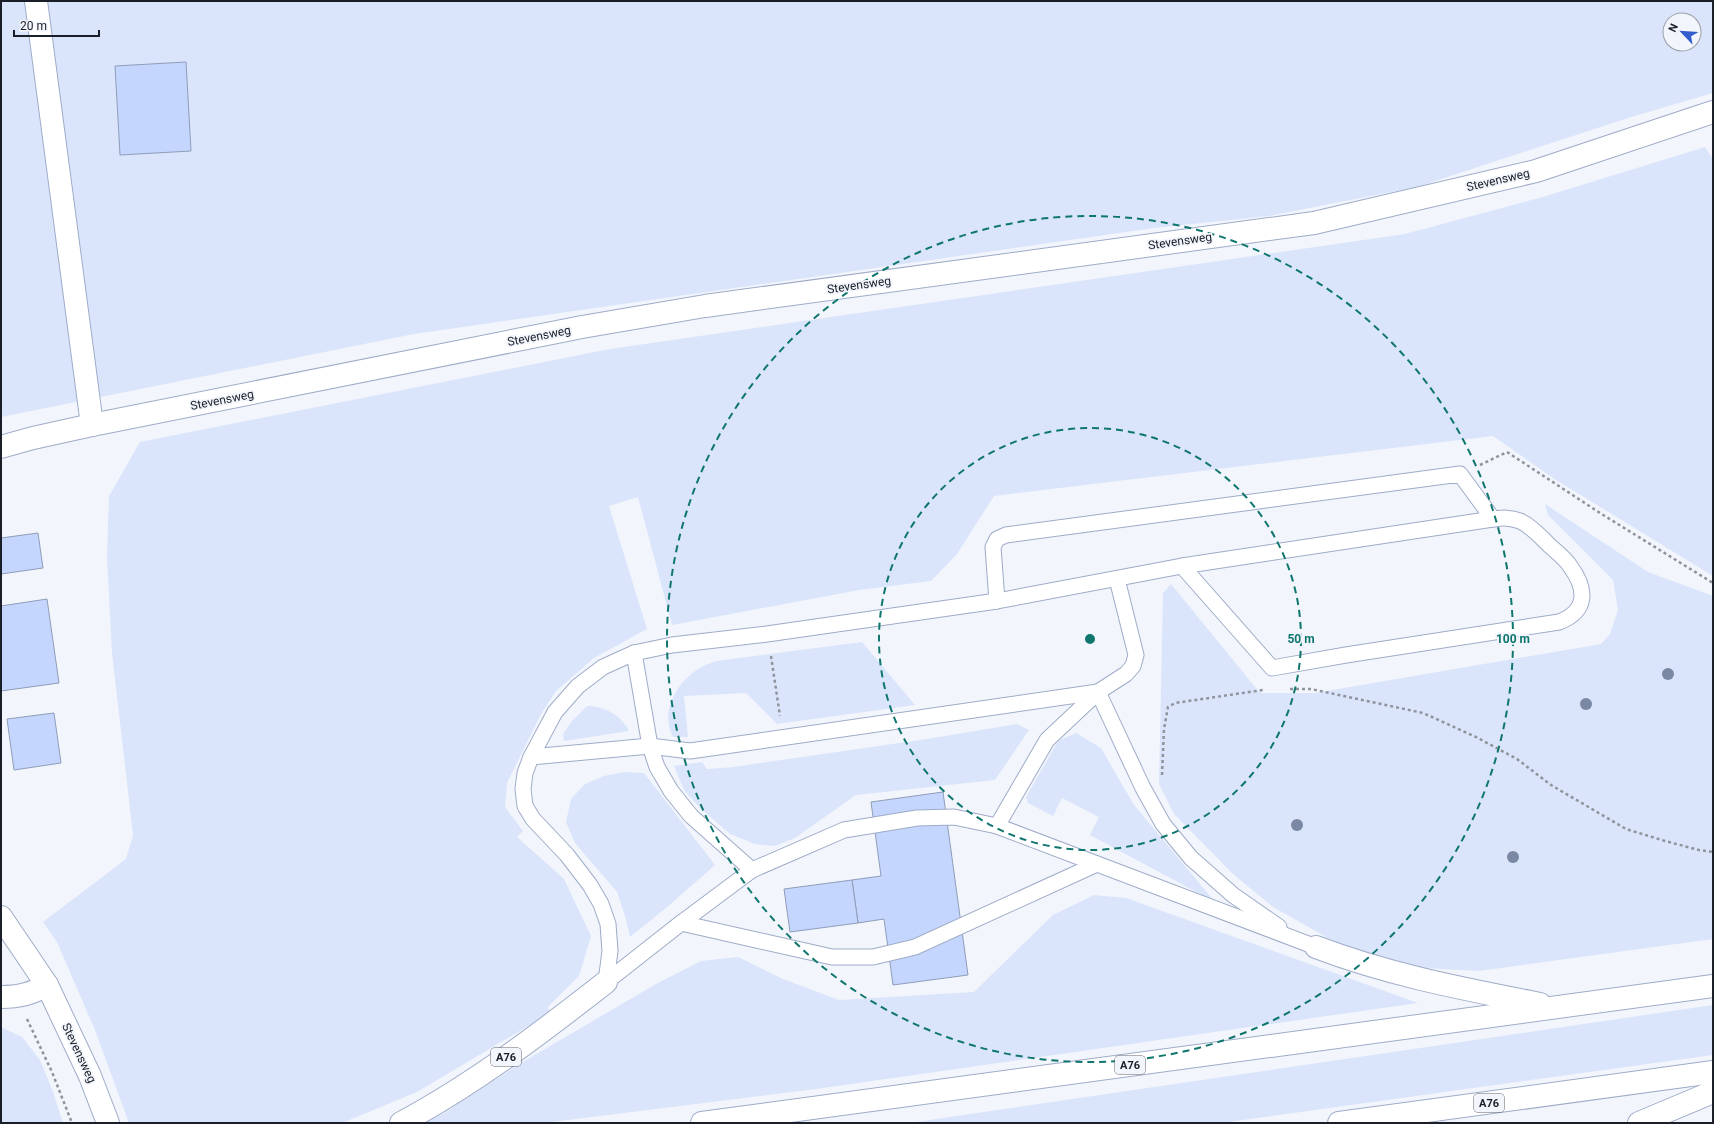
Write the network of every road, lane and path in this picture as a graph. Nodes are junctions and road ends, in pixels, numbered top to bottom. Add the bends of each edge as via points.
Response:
1 (36, 1) edge
2 (1713, 112) edge
3 (92, 426) junction
4 (1, 447) edge
5 (1460, 474) junction
6 (1493, 519) junction
7 (1182, 566) junction
8 (1117, 579) junction
9 (1713, 583) edge
10 (997, 602) junction
11 (767, 634) junction
12 (634, 653) junction
13 (1288, 689) dead end
14 (1266, 690) dead end
15 (1098, 692) junction
16 (784, 738) junction
17 (650, 746) junction
18 (531, 756) junction
19 (1141, 783) junction
20 (997, 826) junction
21 (1713, 852) edge
22 (1097, 864) junction
23 (752, 870) junction
24 (3, 922) edge
25 (681, 923) junction
26 (1316, 947) junction
27 (606, 982) junction
28 (47, 985) junction
29 (1713, 986) edge
30 (8, 997) edge
31 (1557, 1007) junction
32 (1713, 1072) edge
33 (1713, 1092) edge
34 (72, 1123) edge
35 (108, 1123) edge
36 (401, 1123) edge
37 (702, 1123) edge
38 (1339, 1123) edge
39 (1639, 1123) edge

1 - 3 main road
2 - 3 main road, Stevensweg via 1536,171 1314,223 705,306 582,327
3 - 4 main road, Stevensweg
5 - 6 lane
5 - 9 path via 1507,452
5 - 10 lane via 1006,535 997,539 993,547
6 - 7 lane
6 - 7 lane via 1506,517 1520,521 1530,527 1570,565 1578,579 1582,594 1582,603 1577,612 1559,622 1272,668
7 - 8 lane
8 - 10 lane
8 - 15 lane via 1136,655 1133,666 1126,674
10 - 11 lane
11 - 12 lane via 672,645
11 - 16 path
12 - 17 lane
12 - 18 lane via 603,667 578,686 555,712
13 - 21 path via 1311,689 1423,714 1476,737 1517,759 1551,784 1626,829
14 - 19 path via 1175,703 1168,707 1164,729 1162,778
15 - 16 lane
15 - 19 lane, A76
15 - 20 lane via 1047,740
16 - 17 lane via 690,752
17 - 18 lane
17 - 23 lane via 657,768 691,816
18 - 27 lane via 523,789 525,806 533,820 567,855 601,904 608,924 610,951
19 - 26 lane, A76 via 1163,824 1191,858 1233,895 1277,926
20 - 22 lane, A76
20 - 23 lane, A76 via 954,817 917,818 844,830
22 - 25 lane via 915,947 873,957 832,957
22 - 26 lane, A76
23 - 25 lane, A76
24 - 28 main road, Stevensweg
25 - 27 lane, A76
26 - 31 main road, A76 via 1387,971 1439,984
27 - 36 main road, A76 via 488,1070 437,1104
28 - 30 main road via 31,994
28 - 35 main road, Stevensweg via 90,1076
29 - 31 main road, A76
30 - 34 path via 52,1072
31 - 37 main road, A76
32 - 38 main road, A76
33 - 39 main road

